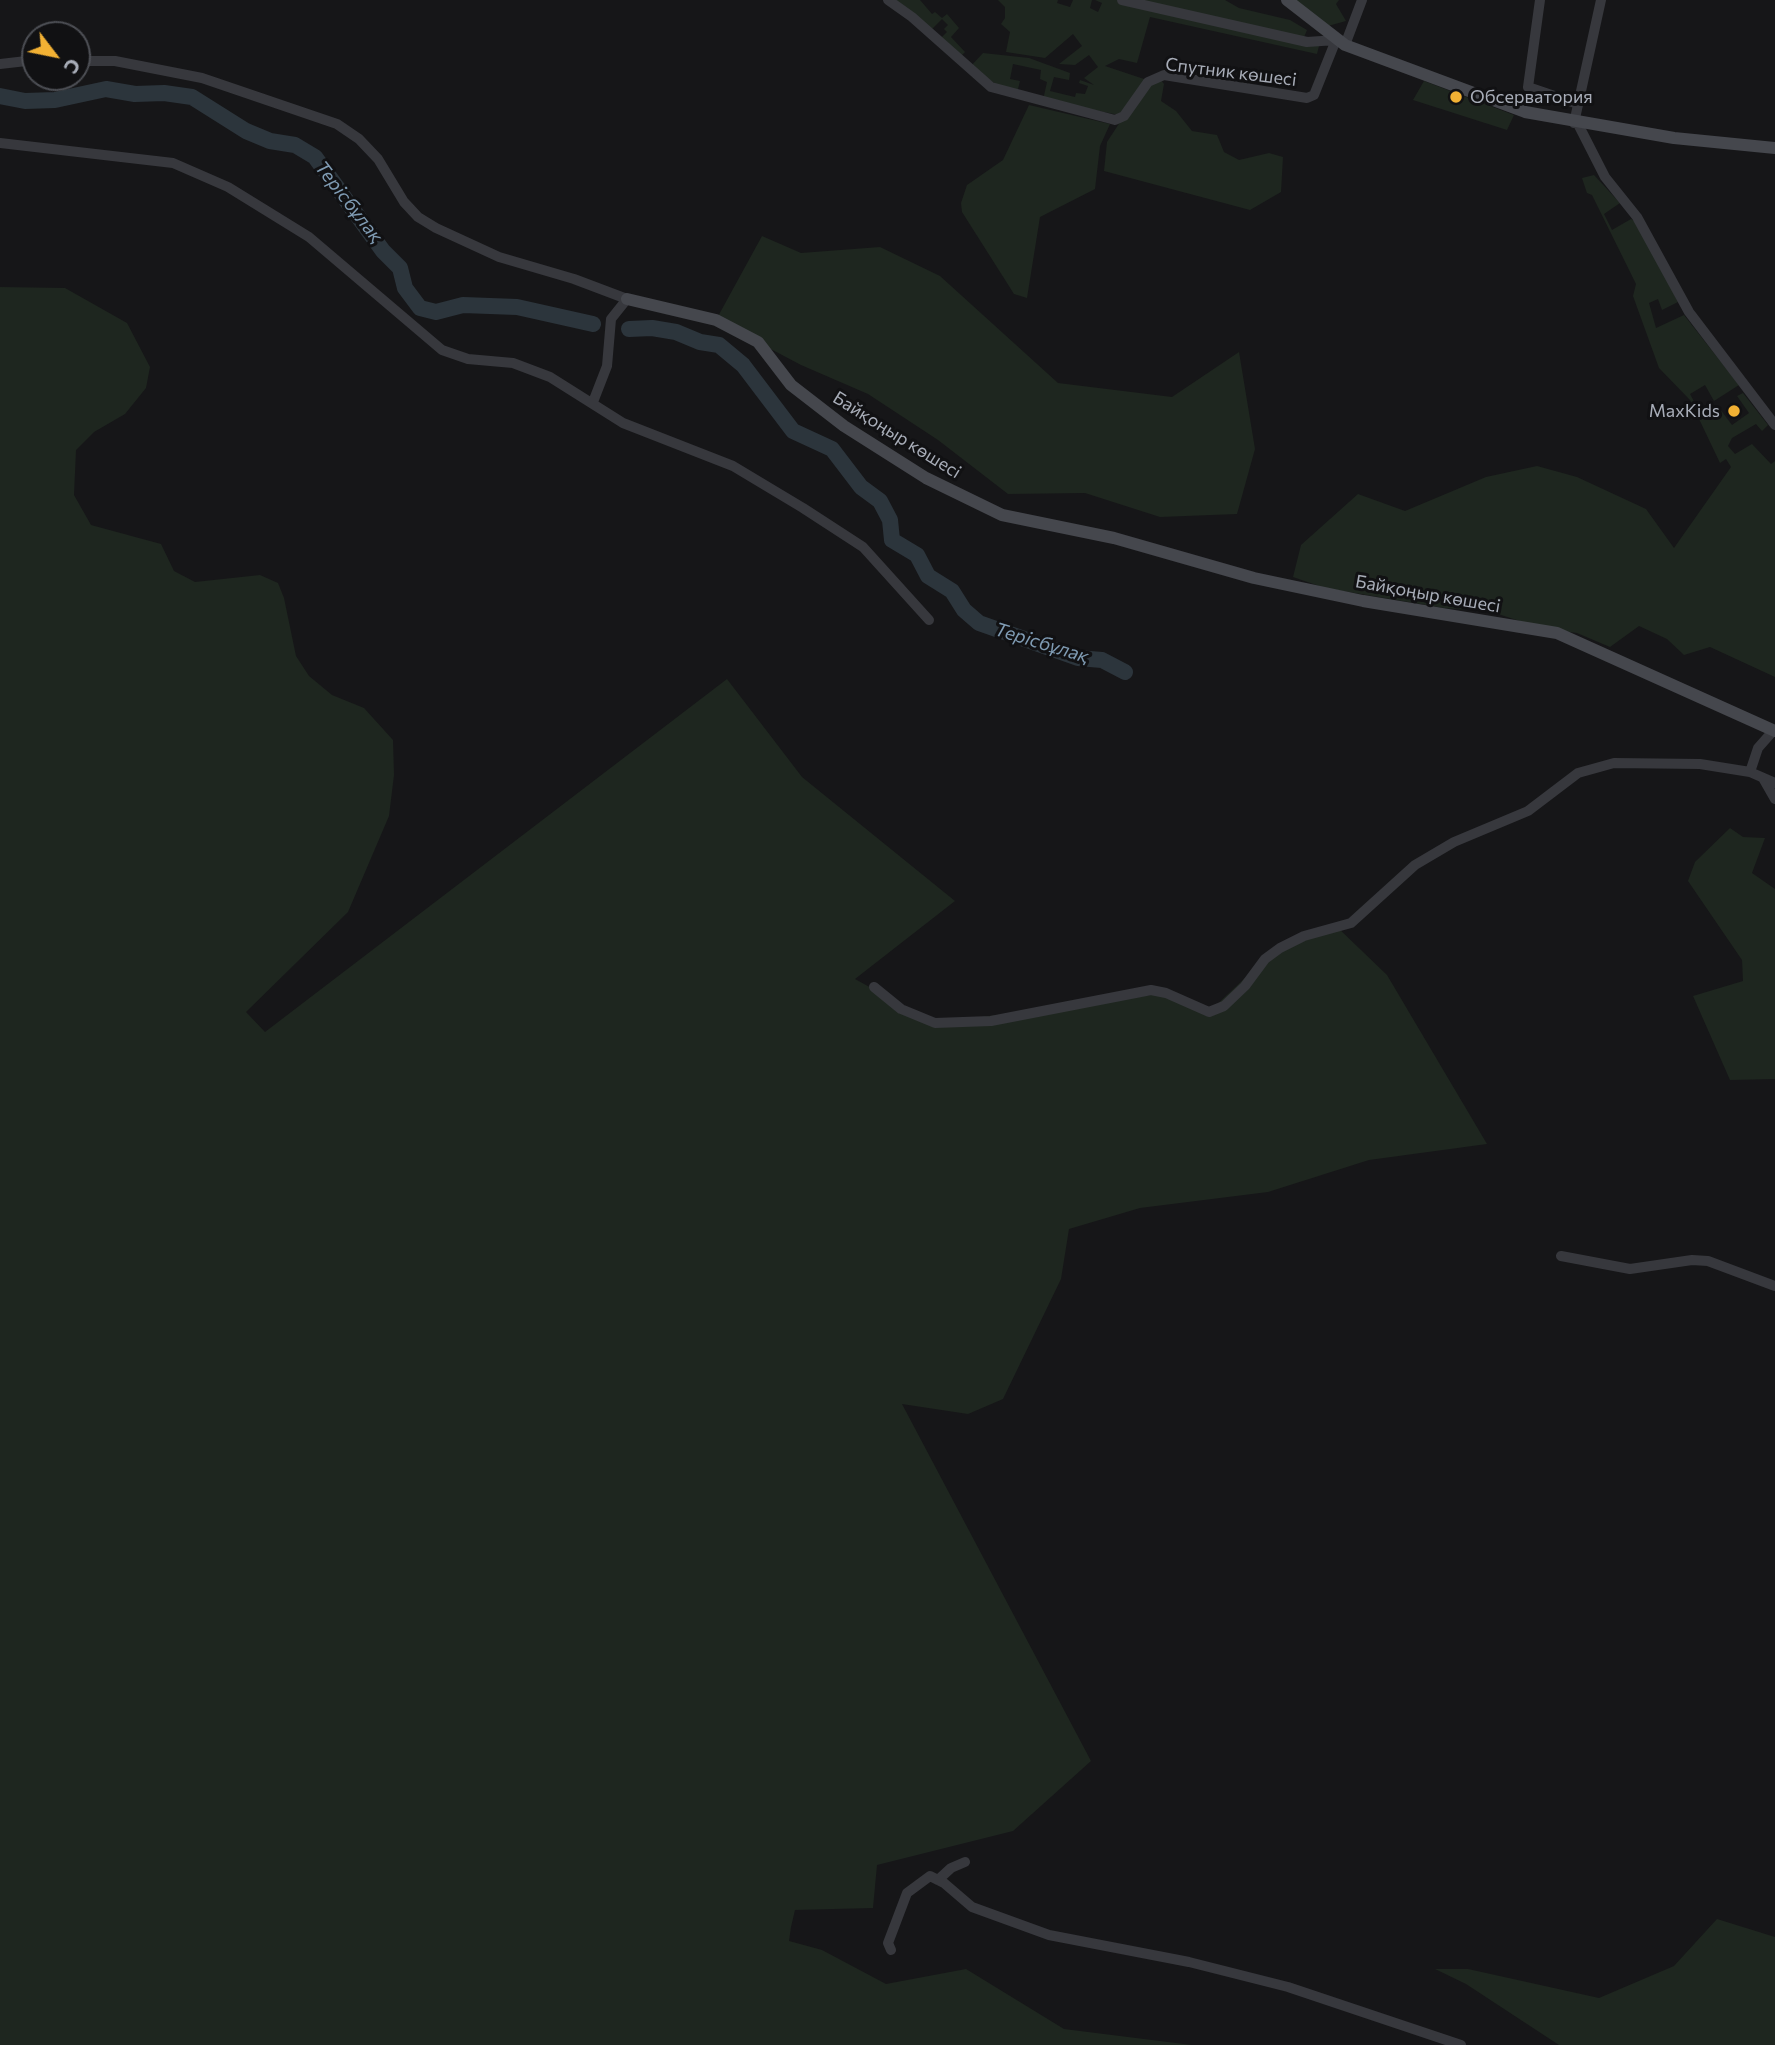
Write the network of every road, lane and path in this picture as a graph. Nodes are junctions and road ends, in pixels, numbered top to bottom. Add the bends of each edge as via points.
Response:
1 (888, 0) edge
2 (1122, 0) edge
3 (1287, 0) edge
4 (1362, 0) edge
5 (1539, 0) edge
6 (1601, 0) edge
7 (1341, 42) junction
8 (91, 61) edge
9 (21, 62) edge
10 (0, 64) edge
11 (1578, 104) junction
12 (1576, 123) junction
13 (0, 143) edge
14 (1775, 149) edge
15 (627, 299) junction
16 (593, 402) junction
17 (1775, 425) edge
18 (929, 620) dead end
19 (1774, 731) edge
20 (1749, 772) junction
21 (1763, 777) junction
22 (1775, 783) edge
23 (1775, 799) edge
24 (874, 987) dead end
25 (1561, 1256) dead end
26 (1775, 1286) edge
27 (965, 1862) dead end
28 (938, 1880) junction
29 (891, 1950) dead end
30 (1335, 2010) dead end
31 (1444, 2045) edge
32 (1461, 2045) edge

1 - 7 street, Спутник көшесі via 991,87 1115,120 1124,116 1148,82 1164,75 1307,98 1314,95
2 - 7 street via 1307,41
3 - 7 street
4 - 7 street
5 - 11 street via 1528,87
6 - 11 street
7 - 12 street via 1486,100
8 - 15 street, Байқоңыр көшесі via 115,61 202,78 337,124 359,139 378,159 404,202 436,228 499,257
9 - 10 street
11 - 12 street
12 - 14 street
12 - 17 street via 1605,177 1637,217 1689,312
13 - 16 street via 173,163 228,187 309,236 442,350 468,359 513,363 550,377
15 - 16 street via 611,319 607,366
15 - 19 street, Байқоңыр көшесі via 716,320 758,342 791,385 844,426 926,478 1002,515 1114,538 1254,578 1558,633
16 - 18 street via 622,423 733,466 863,547
19 - 20 street via 1758,748
20 - 21 street
20 - 24 street via 1650,761 1614,763 1578,773 1528,811 1454,842 1415,865 1351,923 1280,948 1224,1006 1209,1012 1151,990 991,1021 935,1023 901,1009
21 - 22 street
21 - 23 street
25 - 26 street via 1630,1269 1707,1261
27 - 28 street
28 - 29 street via 930,1876 907,1893 888,1944
28 - 32 street via 972,1907 1049,1935 1189,1962 1287,1987
30 - 31 street

